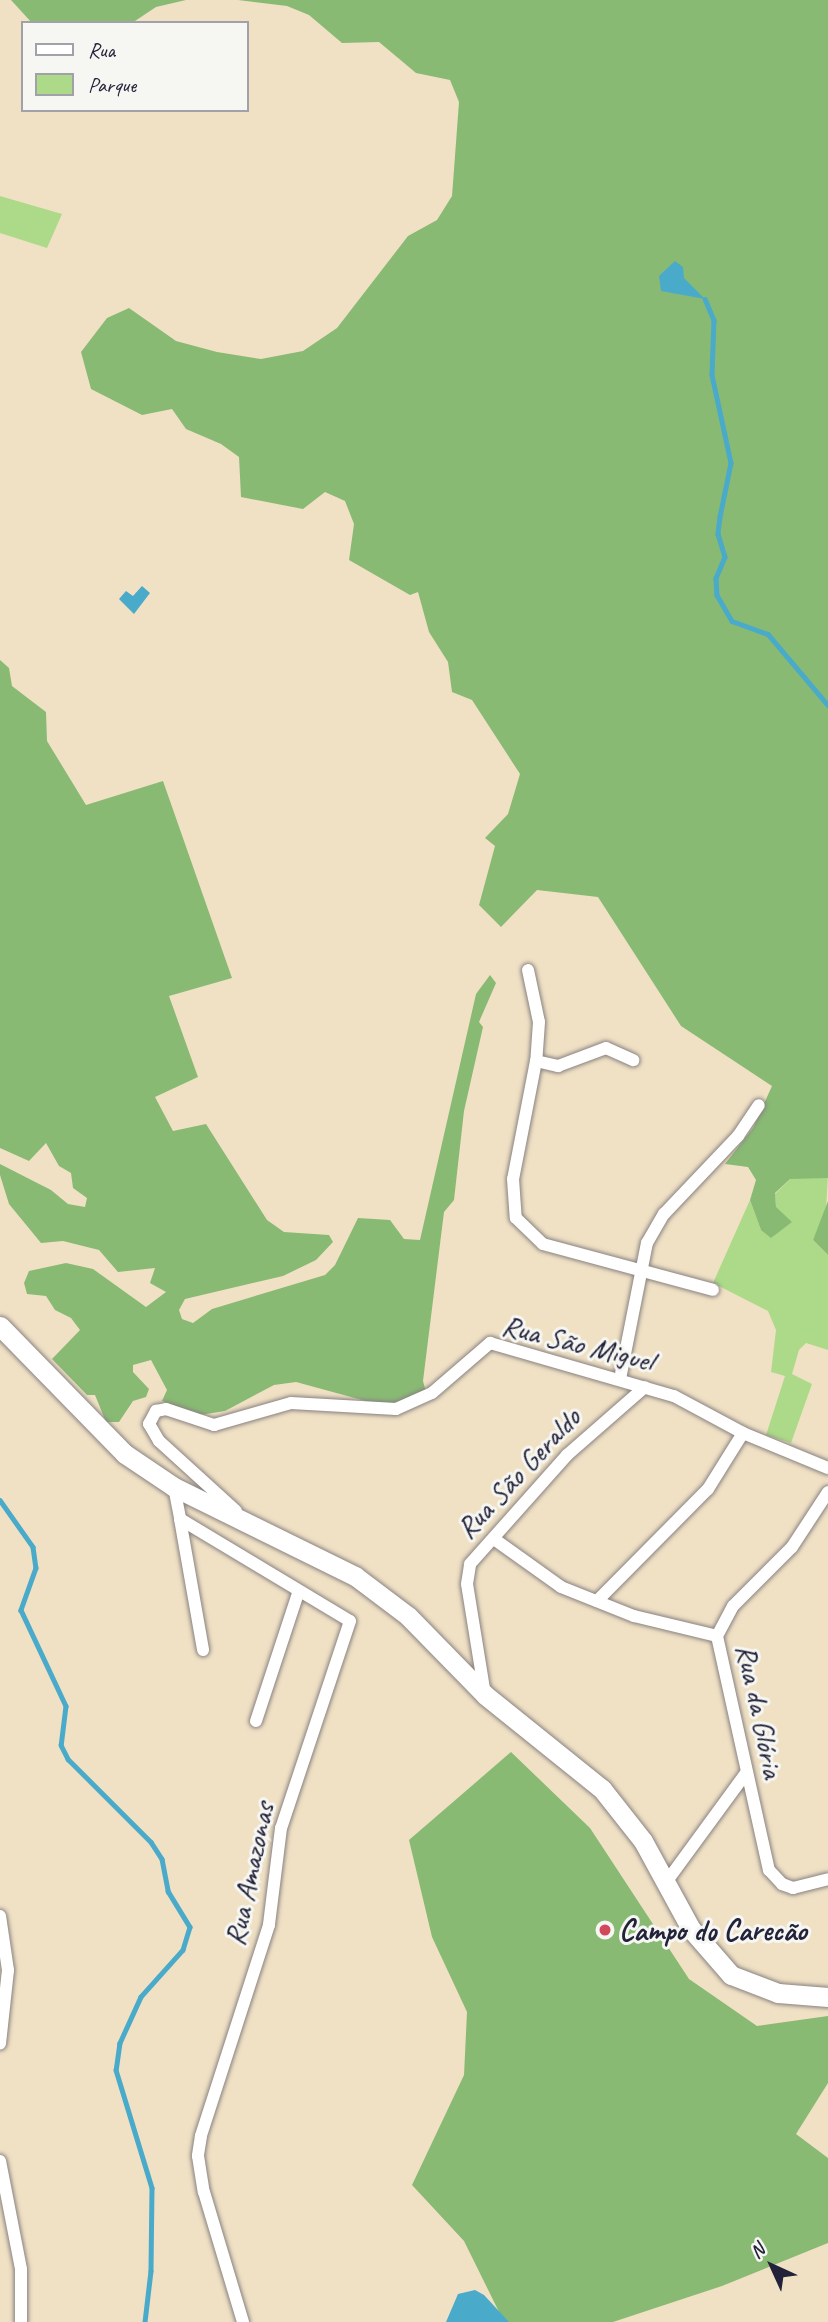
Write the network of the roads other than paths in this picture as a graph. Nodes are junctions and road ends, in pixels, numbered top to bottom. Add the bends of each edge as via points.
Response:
1 (528, 970) dead end
2 (633, 1060) dead end
3 (536, 1061) junction
4 (759, 1105) dead end
5 (640, 1272) junction
6 (713, 1290) dead end
7 (0, 1326) edge
8 (620, 1379) junction
9 (645, 1387) junction
10 (743, 1433) junction
11 (828, 1468) edge
12 (174, 1487) junction
13 (828, 1492) edge
14 (180, 1519) junction
15 (253, 1527) junction
16 (494, 1539) junction
17 (298, 1593) junction
18 (597, 1601) junction
19 (716, 1636) junction
20 (203, 1650) dead end
21 (485, 1695) junction
22 (256, 1721) dead end
23 (746, 1773) junction
24 (828, 1878) edge
25 (667, 1881) junction
26 (0, 1916) edge
27 (828, 1997) edge
28 (0, 2044) edge
29 (0, 2161) edge
30 (21, 2322) edge
31 (243, 2322) edge

1 - 3 street via 539,1022
2 - 3 street via 606,1048 568,1064
3 - 5 street via 513,1179 516,1218 543,1244
4 - 5 street via 738,1136 664,1214 647,1243
5 - 6 street
5 - 8 street
7 - 12 main road via 104,1437
8 - 9 street, Rua São Miguel
8 - 15 street, Rua São Miguel via 490,1343 432,1393 396,1409 291,1403 215,1425 166,1409 156,1411 149,1424 159,1441
9 - 10 street, Rua São Miguel via 674,1396
9 - 16 street, Rua São Geraldo via 575,1447
10 - 11 street, Rua São Miguel
10 - 18 street via 708,1489
12 - 14 street
12 - 15 main road
13 - 19 street, Rua da Glória via 792,1547 733,1606
14 - 17 street, Rua Amazonas via 246,1556
14 - 20 street
15 - 21 main road via 344,1570 387,1598
16 - 18 street via 561,1587
16 - 21 street, Rua São Geraldo via 476,1556 467,1574
17 - 22 street
17 - 31 street, Rua Amazonas via 350,1621 281,1828 269,1925 206,2115 198,2155 208,2210
18 - 19 street via 647,1620
19 - 23 street, Rua da Glória
21 - 25 main road via 602,1789
23 - 24 street, Rua da Glória via 774,1878 793,1888
23 - 25 street
25 - 27 main road via 691,1929 731,1975 778,1993
26 - 28 street via 8,1970
29 - 30 street via 21,2269

